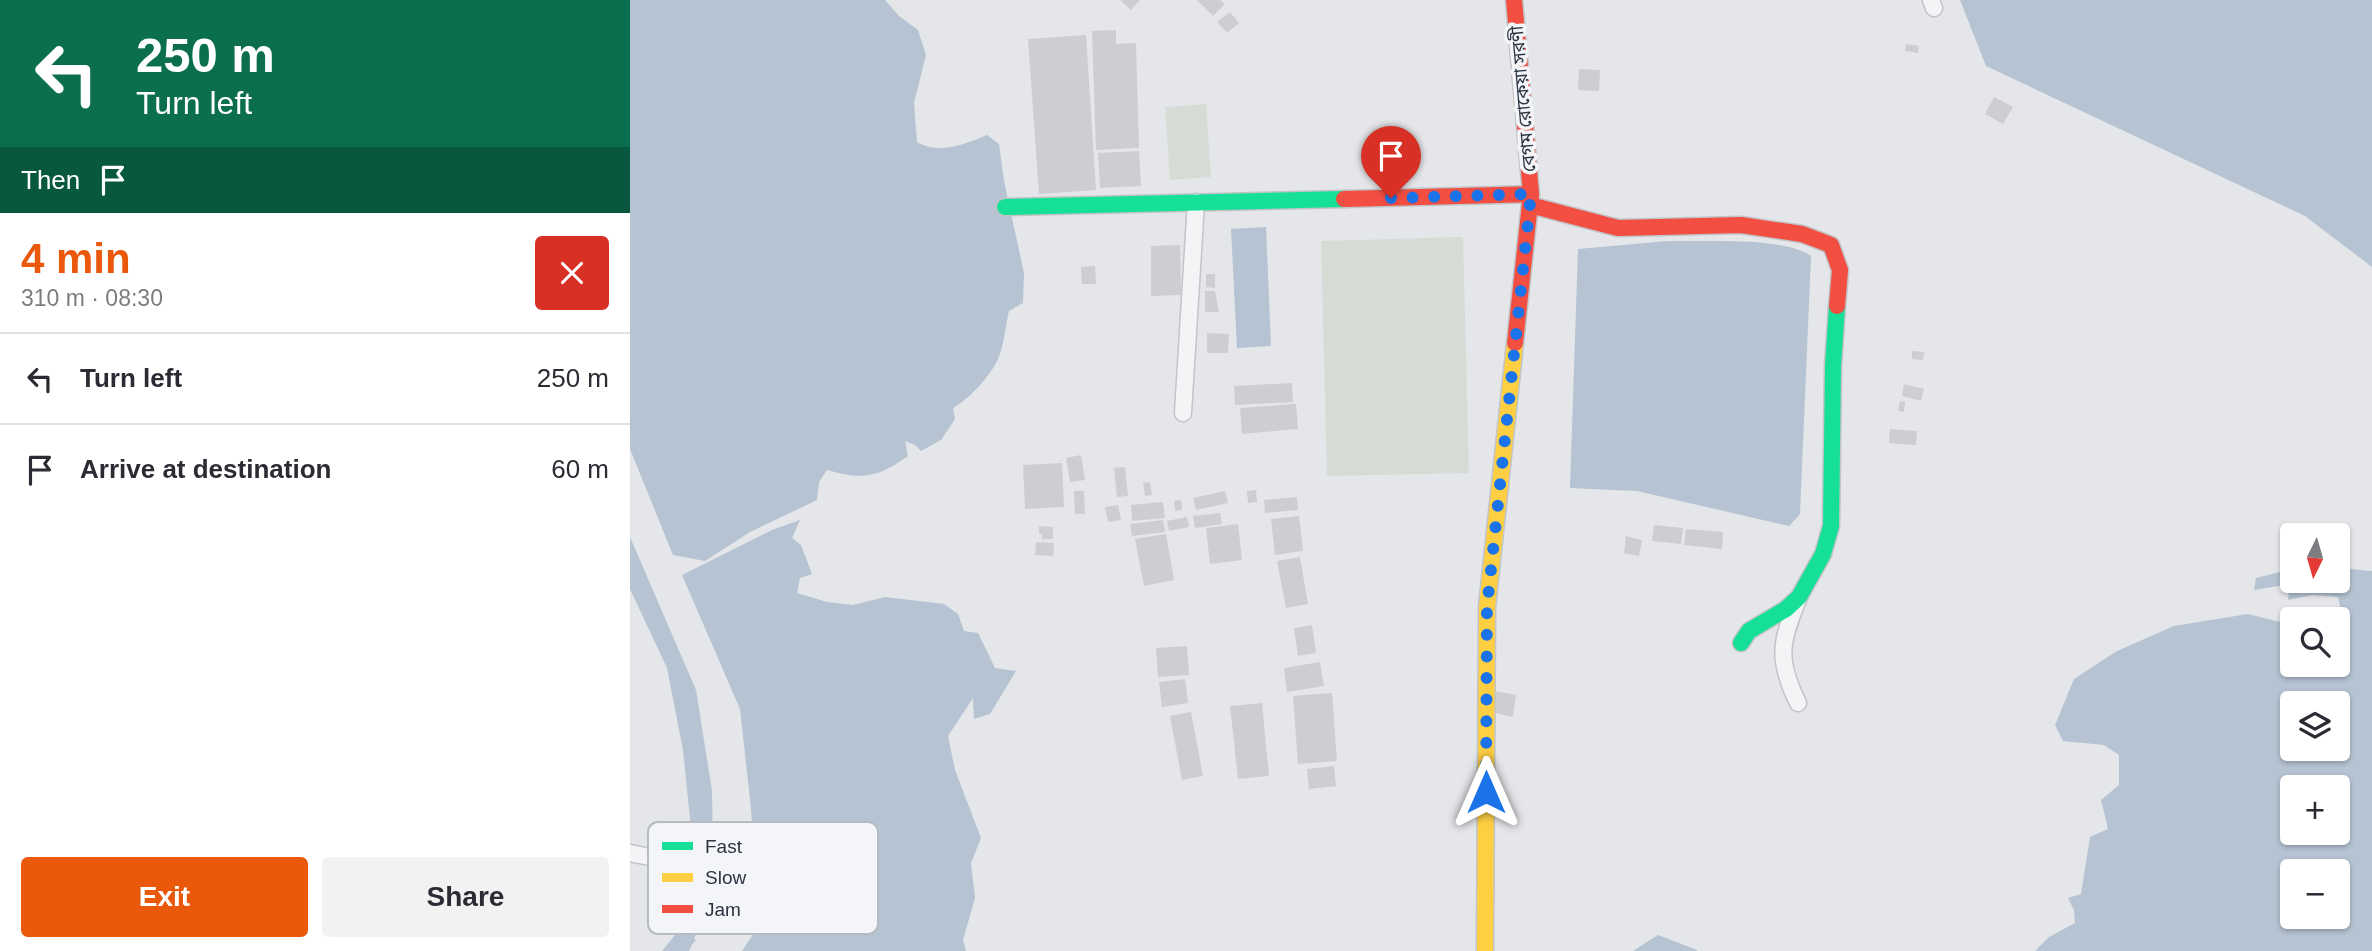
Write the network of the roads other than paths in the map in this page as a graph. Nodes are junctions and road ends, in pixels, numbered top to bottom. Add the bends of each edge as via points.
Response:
1 (1514, 0) edge
2 (1531, 200) junction
3 (1196, 202) junction
4 (1005, 206) dead end
5 (1183, 413) dead end
6 (1799, 597) junction
7 (1741, 643) dead end
8 (1798, 703) dead end
9 (630, 853) edge
10 (648, 857) edge
11 (1485, 951) edge

1 - 2 street, বেগম রোকেয়া সরণী
2 - 3 street
2 - 6 street via 1618,228 1741,225 1802,234 1831,245 1840,270 1833,366 1831,526 1823,554
2 - 11 street, বেগম রোকেয়া সরণী via 1487,607
3 - 4 street
3 - 5 street
6 - 7 street via 1749,631
6 - 8 street via 1782,656
9 - 10 street

